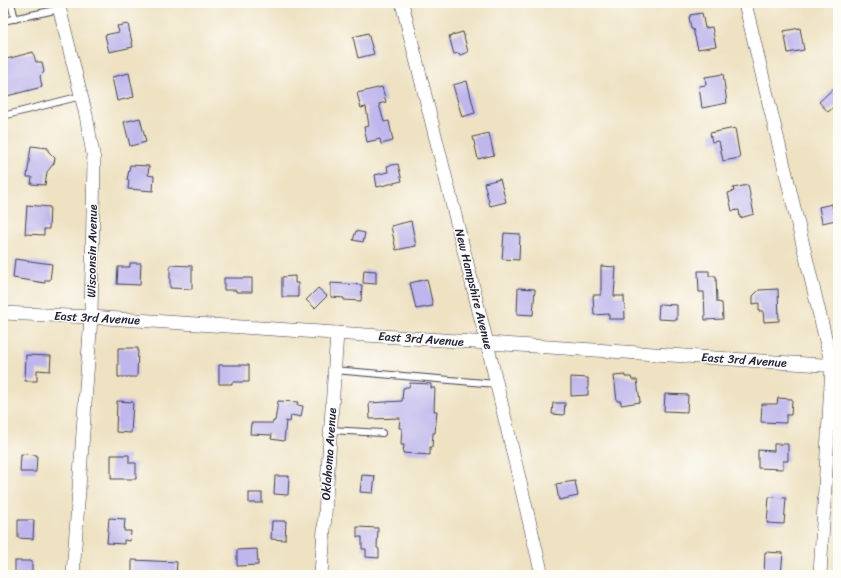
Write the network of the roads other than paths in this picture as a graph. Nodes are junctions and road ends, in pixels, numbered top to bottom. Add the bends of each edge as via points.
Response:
1 (11, 3) edge
2 (402, 3) edge
3 (746, 3) edge
4 (59, 6) edge
5 (15, 19) junction
6 (3, 21) edge
7 (81, 96) junction
8 (3, 116) edge
9 (3, 313) edge
10 (91, 317) junction
11 (337, 333) junction
12 (488, 343) junction
13 (835, 366) edge
14 (334, 370) junction
15 (497, 384) junction
16 (331, 430) junction
17 (382, 433) dead end
18 (73, 575) edge
19 (322, 575) edge
20 (542, 575) edge
21 (820, 575) edge

1 - 5 lane
2 - 12 street, New Hampshire Avenue
3 - 13 street
4 - 5 lane
4 - 7 street, Wisconsin Avenue
5 - 6 lane
7 - 8 lane
7 - 10 street, Wisconsin Avenue via 94,160
9 - 10 street, East 3rd Avenue
10 - 11 street, East 3rd Avenue
10 - 18 street, Wisconsin Avenue
11 - 12 street, East 3rd Avenue
11 - 14 street, Oklahoma Avenue
12 - 13 street, East 3rd Avenue
12 - 15 street, New Hampshire Avenue
13 - 21 street
14 - 15 lane
14 - 16 street, Oklahoma Avenue
15 - 20 street, New Hampshire Avenue
16 - 17 lane
16 - 19 street, Oklahoma Avenue

